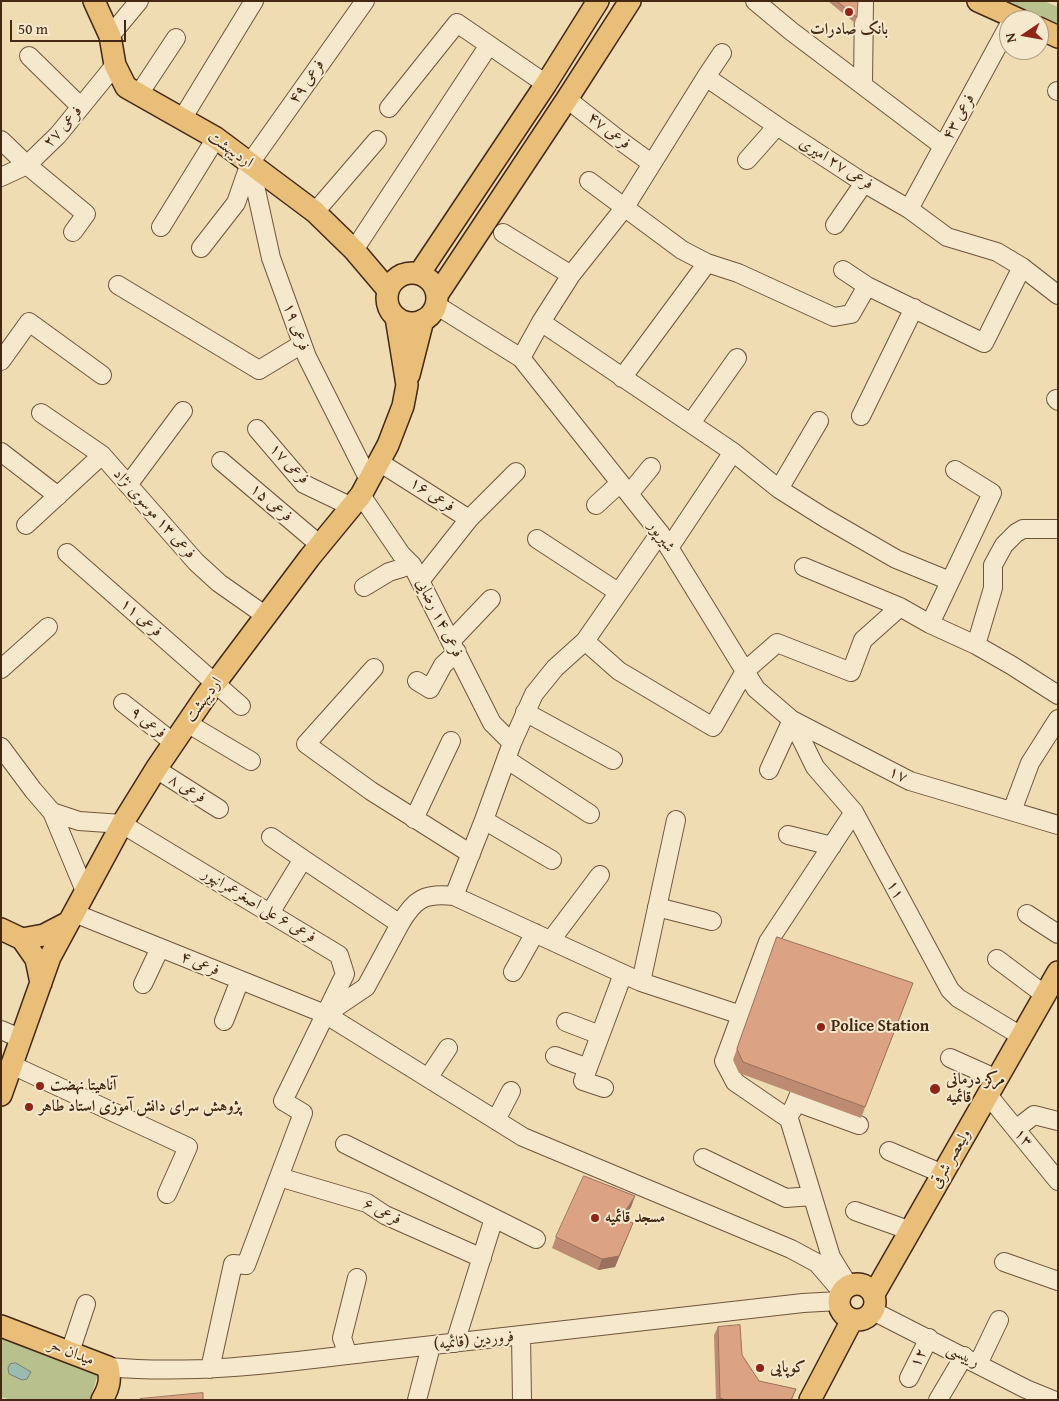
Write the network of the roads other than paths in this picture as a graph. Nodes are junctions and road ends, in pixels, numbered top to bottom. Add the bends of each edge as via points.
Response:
1 (94, 1) edge
2 (139, 1) edge
3 (254, 1) edge
4 (365, 1) edge
5 (598, 1) edge
6 (630, 1) edge
7 (755, 1) edge
8 (864, 1) edge
9 (978, 1) edge
10 (999, 13) edge
11 (110, 36) junction
12 (176, 38) dead end
13 (489, 45) junction
14 (999, 47) edge
15 (722, 53) dead end
16 (29, 56) dead end
17 (115, 64) junction
18 (706, 77) junction
19 (546, 84) junction
20 (862, 84) junction
21 (139, 94) junction
22 (567, 99) junction
23 (81, 107) junction
24 (389, 108) dead end
25 (182, 119) junction
26 (776, 126) junction
27 (216, 138) junction
28 (1, 140) edge
29 (377, 140) dead end
30 (943, 146) junction
31 (747, 160) dead end
32 (250, 163) junction
33 (651, 163) junction
34 (27, 165) junction
35 (1, 177) edge
36 (589, 181) dead end
37 (864, 183) junction
38 (625, 207) junction
39 (909, 208) junction
40 (316, 212) junction
41 (835, 225) dead end
42 (161, 227) dead end
43 (73, 232) dead end
44 (503, 233) dead end
45 (201, 248) dead end
46 (354, 250) junction
47 (706, 263) junction
48 (1022, 268) junction
49 (843, 270) dead end
50 (419, 274) junction
51 (571, 275) junction
52 (118, 285) dead end
53 (867, 286) junction
54 (388, 290) junction
55 (1058, 294) edge
56 (432, 307) junction
57 (914, 308) junction
58 (396, 317) junction
59 (541, 322) junction
60 (302, 344) junction
61 (521, 358) junction
62 (737, 358) dead end
63 (1, 361) edge
64 (102, 376) dead end
65 (622, 378) junction
66 (407, 385) junction
67 (183, 411) dead end
68 (41, 413) dead end
69 (861, 416) dead end
70 (819, 421) dead end
71 (691, 423) junction
72 (256, 429) dead end
73 (1, 452) edge
74 (733, 452) junction
75 (102, 455) junction
76 (221, 461) dead end
77 (379, 462) junction
78 (651, 467) dead end
79 (955, 470) dead end
80 (516, 472) dead end
81 (128, 485) junction
82 (625, 488) junction
83 (779, 489) junction
84 (361, 494) junction
85 (58, 496) junction
86 (596, 505) dead end
87 (469, 519) junction
88 (26, 526) dead end
89 (1058, 529) edge
90 (537, 539) dead end
91 (665, 540) junction
92 (320, 545) junction
93 (67, 553) dead end
94 (412, 565) junction
95 (804, 567) dead end
96 (420, 581) junction
97 (950, 581) junction
98 (364, 587) dead end
99 (618, 592) junction
100 (491, 599) dead end
101 (900, 607) junction
102 (266, 616) junction
103 (930, 624) junction
104 (48, 627) dead end
105 (586, 641) junction
106 (976, 645) junction
107 (454, 647) junction
108 (374, 668) dead end
109 (1, 669) edge
110 (745, 671) junction
111 (417, 681) dead end
112 (215, 684) junction
113 (1058, 695) edge
114 (123, 703) dead end
115 (241, 706) dead end
116 (525, 712) junction
117 (1058, 719) edge
118 (792, 720) junction
119 (187, 723) junction
120 (451, 741) dead end
121 (174, 742) junction
122 (1, 747) edge
123 (509, 751) junction
124 (613, 760) dead end
125 (251, 761) dead end
126 (156, 769) junction
127 (770, 770) dead end
128 (219, 809) dead end
129 (1012, 811) junction
130 (52, 812) junction
131 (854, 812) junction
132 (590, 814) dead end
133 (414, 819) junction
134 (484, 820) junction
135 (676, 820) dead end
136 (122, 824) junction
137 (1058, 825) edge
138 (788, 835) dead end
139 (271, 837) dead end
140 (832, 846) junction
141 (471, 854) junction
142 (303, 859) junction
143 (552, 860) dead end
144 (600, 875) dead end
145 (85, 891) junction
146 (454, 896) junction
147 (657, 907) junction
148 (270, 913) junction
149 (1027, 914) dead end
150 (71, 918) junction
151 (712, 921) dead end
152 (400, 924) junction
153 (1, 929) edge
154 (1058, 934) edge
155 (543, 936) junction
156 (22, 939) junction
157 (160, 948) junction
158 (997, 959) dead end
159 (513, 972) dead end
160 (623, 974) junction
161 (1057, 974) edge
162 (240, 980) junction
163 (641, 982) junction
164 (41, 983) junction
165 (143, 984) dead end
166 (1045, 995) junction
167 (325, 1014) junction
168 (741, 1015) junction
169 (224, 1021) dead end
170 (566, 1022) dead end
171 (1, 1030) edge
172 (600, 1035) junction
173 (1022, 1036) junction
174 (22, 1039) junction
175 (448, 1048) dead end
176 (555, 1056) dead end
177 (950, 1058) dead end
178 (12, 1065) junction
179 (792, 1066) edge
180 (588, 1068) junction
181 (428, 1078) junction
182 (992, 1087) junction
183 (604, 1088) dead end
184 (511, 1091) dead end
185 (1, 1095) edge
186 (796, 1102) junction
187 (789, 1119) junction
188 (496, 1120) junction
189 (1058, 1121) edge
190 (859, 1125) dead end
191 (1016, 1129) junction
192 (345, 1144) dead end
193 (889, 1151) dead end
194 (703, 1158) dead end
195 (943, 1174) junction
196 (279, 1177) junction
197 (1058, 1180) edge
198 (167, 1194) dead end
199 (812, 1196) junction
200 (855, 1211) dead end
201 (494, 1218) junction
202 (911, 1231) junction
203 (536, 1239) dead end
204 (482, 1258) junction
205 (1004, 1262) dead end
206 (357, 1278) dead end
207 (1058, 1281) edge
208 (843, 1293) junction
209 (874, 1303) junction
210 (86, 1304) dead end
211 (852, 1320) junction
212 (999, 1320) dead end
213 (1, 1326) edge
214 (520, 1336) junction
215 (929, 1338) junction
216 (456, 1343) junction
217 (431, 1346) junction
218 (70, 1352) junction
219 (348, 1355) junction
220 (971, 1360) junction
221 (108, 1367) junction
222 (210, 1369) junction
223 (909, 1378) dead end
224 (106, 1396) edge
225 (417, 1400) edge
226 (522, 1400) edge
227 (810, 1400) edge
228 (938, 1400) edge
229 (1053, 1400) edge

1 - 11 main road, اردیبهشت
2 - 11 street
3 - 25 street
4 - 32 street, فرعی ۴۹
5 - 19 main road
6 - 22 main road
7 - 20 street
8 - 20 street
9 - 10 main road
11 - 17 main road, اردیبهشت
12 - 21 street
13 - 19 street
13 - 24 street via 456,24
13 - 46 street
14 - 30 street, فرعی ۴۳
15 - 18 street
16 - 23 street
17 - 21 main road, اردیبهشت via 126,87
17 - 23 street, فرعی ۲۷
18 - 26 street, فرعی ۲۷ امیری
18 - 33 street
19 - 50 main road
20 - 30 street
21 - 25 main road, اردیبهشت
22 - 33 street, فرعی ۴۷
22 - 56 main road
23 - 34 street, فرعی ۲۷
25 - 27 main road, اردیبهشت
26 - 31 street
26 - 37 street, فرعی ۲۷ امیری
27 - 32 main road, اردیبهشت
27 - 42 street
28 - 34 street
29 - 40 street
30 - 39 street, فرعی ۴۳
32 - 40 main road, اردیبهشت
32 - 45 street, فرعی ۴۹ via 236,203
32 - 60 street, فرعی ۱۹ via 272,258
33 - 38 street
34 - 35 street, فرعی ۲۷
34 - 43 street via 86,214
36 - 38 street
37 - 39 street, فرعی ۲۷ امیری
37 - 41 street
38 - 47 street via 682,250
38 - 51 street
39 - 48 street, فرعی ۲۷ امیری via 947,236 997,252
40 - 46 main road, اردیبهشت
44 - 51 street
46 - 54 main road, اردیبهشت
47 - 53 street via 738,273 834,317 851,314
47 - 65 street
48 - 55 street, فرعی ۲۷ امیری
48 - 57 street via 984,343
49 - 53 street
50 - 54 main road via 400,276
50 - 56 main road via 434,286
51 - 59 street
52 - 60 street via 259,370
53 - 57 street
54 - 58 main road, اردیبهشت via 387,300
56 - 58 main road via 414,323
56 - 61 street, شیرپور
56 - 66 main road
57 - 69 street
58 - 66 main road, اردیبهشت
59 - 61 street
59 - 65 street
60 - 84 street, فرعی ۱۹
61 - 82 street, شیرپور
62 - 71 street
63 - 64 street via 29,322
65 - 71 street
66 - 77 main road, اردیبهشت via 395,429
67 - 81 street
68 - 75 street, فرعی ۱‍۳ موسوی نژاد
70 - 83 street
71 - 74 street
72 - 84 street, فرعی ۱۷ via 304,484
73 - 85 street
74 - 83 street
74 - 91 street
75 - 81 street, فرعی ۱‍۳ موسوی نژاد
75 - 85 street
76 - 92 street, فرعی ۱۵
77 - 84 main road, اردیبهشت
77 - 87 street, فرعی ۱۶
78 - 82 street
79 - 97 street via 992,493
80 - 87 street
81 - 102 street, فرعی ۱‍۳ موسوی نژاد via 202,567
82 - 86 street
82 - 91 street, شیرپور
83 - 97 street via 896,559
84 - 92 main road, اردیبهشت
84 - 94 street, فرعی ۱۴ رضایی via 401,554
85 - 88 street
87 - 96 street, فرعی ۱۶
89 - 106 street via 1023,528 1004,545 993,565 993,588
90 - 99 street
91 - 99 street
91 - 110 street, شیرپور
92 - 102 main road, اردیبهشت
93 - 112 street, فرعی ۱۱
94 - 96 street, فرعی ۱۴ رضایی
94 - 98 street via 389,572
95 - 101 street
96 - 107 street, فرعی ۱۴ رضایی
97 - 103 street
99 - 105 street
100 - 107 street
101 - 103 street
101 - 110 street via 863,640 851,672 777,643
102 - 112 main road, اردیبهشت
103 - 106 street
104 - 109 street
105 - 110 street via 619,671 713,727
105 - 116 street via 555,668 534,694
106 - 113 street
107 - 111 street via 430,689
107 - 123 street, فرعی ۱۴ رضایی
108 - 133 street via 306,744 370,792
110 - 118 street, شیرپور via 756,689
112 - 115 street, فرعی ۱۱
112 - 119 main road, اردیبهشت
114 - 121 street, فرعی ۹
116 - 123 street
116 - 124 street
117 - 129 street via 1030,763
118 - 127 street
118 - 129 street, ۱۷ via 910,781
118 - 131 street, ۱۱ via 815,767
119 - 121 main road, اردیبهشت
119 - 125 street
120 - 133 street
121 - 126 main road, اردیبهشت
122 - 130 street
123 - 132 street, فرعی ۱۴ رضایی
123 - 134 street
126 - 128 street, فرعی ۸
126 - 136 main road, اردیبهشت
129 - 137 street, ۱۷
130 - 136 street via 79,821
130 - 145 street
131 - 140 street
131 - 173 street, ۱۱ via 950,990
133 - 141 street
134 - 141 street
134 - 143 street
135 - 147 street
136 - 145 main road, اردیبهشت
136 - 148 street, فرعی ۶ علی اصغرعمرانپور
138 - 140 street
139 - 142 street
140 - 168 street via 768,942
141 - 146 street
142 - 148 street
142 - 152 street
144 - 155 street
145 - 150 main road, اردیبهشت
146 - 152 street via 438,894 422,899 409,909
146 - 155 street
147 - 151 street
147 - 163 street
148 - 167 street, فرعی ۶ علی اصغرعمرانپور via 339,955 345,974
149 - 154 street
150 - 156 main road via 44,935
150 - 157 street, فرعی ۴
150 - 164 main road, اردیبهشت via 50,957
152 - 167 street via 366,987
153 - 156 main road
155 - 159 street
155 - 160 street
156 - 164 main road via 36,959
157 - 162 street, فرعی ۴
157 - 165 street
158 - 166 street
160 - 163 street
160 - 172 street
161 - 166 main road, ولیعصر شرقی
162 - 167 street, فرعی ۴
162 - 169 street
163 - 168 street
164 - 174 main road, اردیبهشت
166 - 173 main road, ولیعصر شرقی
167 - 181 street, فرعی ۴
167 - 196 street, فرعی ۶ علی اصغرعمرانپور via 283,1101 303,1113
168 - 187 street via 724,1061 735,1082
170 - 172 street
171 - 174 street
172 - 180 street
173 - 182 main road, ولیعصر شرقی
174 - 178 main road, اردیبهشت
175 - 181 street
176 - 180 street
177 - 182 street
178 - 185 main road, اردیبهشت
178 - 198 street via 188,1147
179 - 186 street via 808,1071
180 - 183 street via 583,1081
181 - 188 street, فرعی ۴
182 - 191 street, ۱۳
182 - 195 main road, ولیعصر شرقی
184 - 188 street
186 - 187 street
186 - 190 street
187 - 199 street
188 - 208 street, فرعی ۴ via 523,1137 791,1249 817,1264
189 - 191 street via 1034,1115
191 - 197 street, ۱۳
192 - 201 street
193 - 195 street
194 - 199 street via 786,1198
195 - 202 main road, ولیعصر شرقی
196 - 204 street, فرعی ۶ via 367,1203 385,1215
196 - 222 street via 246,1265 233,1264
199 - 208 street
200 - 202 street
201 - 203 street
201 - 204 street
202 - 209 main road, ولیعصر شرقی
204 - 216 street
205 - 207 street
206 - 219 street via 342,1338
208 - 209 main road via 862,1284 869,1288
208 - 211 main road via 840,1308
208 - 214 street, فروردین (قائمیه) via 803,1303
209 - 211 main road via 867,1318
209 - 215 street, رییسی
210 - 218 street
211 - 227 main road
212 - 220 street
213 - 218 main road, میدان حر
214 - 216 street, فروردین (قائمیه)
214 - 226 street
215 - 220 street, رییسی
215 - 223 street, ۱۲
216 - 217 street, فروردین (قائمیه)
217 - 219 street, فروردین (قائمیه)
217 - 225 street
218 - 221 main road, میدان حر
219 - 222 street, فروردین (قائمیه)
220 - 228 street
220 - 229 street, رییسی
221 - 222 street, فروردین (قائمیه)
221 - 224 main road, میدان حر via 111,1378

